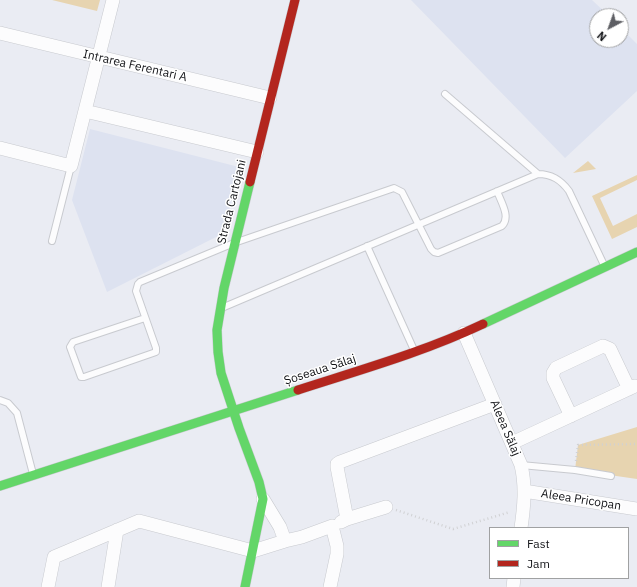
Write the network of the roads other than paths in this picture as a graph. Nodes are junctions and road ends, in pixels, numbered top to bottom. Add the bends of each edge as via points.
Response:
1 (113, 0) edge
2 (295, 0) edge
3 (0, 33) edge
4 (99, 57) junction
5 (445, 94) dead end
6 (270, 98) junction
7 (85, 111) junction
8 (0, 148) edge
9 (256, 152) junction
10 (71, 166) junction
11 (538, 174) junction
12 (497, 191) junction
13 (419, 224) junction
14 (52, 241) dead end
15 (234, 243) junction
16 (367, 246) junction
17 (637, 252) edge
18 (605, 267) junction
19 (220, 308) junction
20 (145, 318) junction
21 (464, 333) junction
22 (414, 352) junction
23 (633, 387) edge
24 (0, 400) edge
25 (495, 404) junction
26 (233, 411) junction
27 (571, 416) junction
28 (512, 443) junction
29 (521, 465) junction
30 (34, 476) junction
31 (611, 476) dead end
32 (0, 486) edge
33 (524, 491) junction
34 (263, 498) junction
35 (386, 507) road end
36 (637, 509) edge
37 (347, 519) junction
38 (332, 526) junction
39 (521, 527) edge
40 (118, 530) junction
41 (285, 541) junction
42 (253, 551) junction
43 (48, 587) edge
44 (108, 587) edge
45 (245, 587) edge
46 (330, 587) edge

1 - 4 street
2 - 6 street, Strada Cartojani
3 - 4 street, Intrarea Ferentari A
4 - 6 street, Intrarea Ferentari A
4 - 7 street
5 - 11 lane
6 - 9 street, Strada Cartojani
7 - 9 street
7 - 10 street
8 - 10 street
9 - 15 street, Strada Cartojani
10 - 14 lane
11 - 12 lane
11 - 18 lane via 555,177 570,191
12 - 13 lane
12 - 13 lane via 506,217 506,222 502,226 438,253 431,249
13 - 15 lane via 402,192 394,188
13 - 16 lane
15 - 19 street, Strada Cartojani
15 - 20 lane via 140,282 136,291
16 - 19 lane
16 - 22 lane
17 - 18 street, Șoseaua Sălaj
18 - 21 street, Șoseaua Sălaj
19 - 26 street, Strada Cartojani via 218,352 221,373
20 - 20 lane via 156,352 81,377 70,347 73,342
21 - 22 street, Șoseaua Sălaj
21 - 25 street, Aleea Sălaj
22 - 26 street, Șoseaua Sălaj
23 - 27 street
23 - 27 street via 610,349 603,346 556,368 553,373
24 - 30 lane via 8,403 17,413
25 - 28 street, Aleea Sălaj
25 - 37 street via 337,464
26 - 30 street, Șoseaua Sălaj
26 - 34 street, Strada Cartojani
27 - 28 street
28 - 29 street, Aleea Sălaj
29 - 31 lane
29 - 33 street, Aleea Sălaj
30 - 32 street, Șoseaua Sălaj
33 - 36 street, Aleea Pricopan
33 - 39 street, Aleea Sălaj
34 - 41 street
34 - 42 street
35 - 37 street
37 - 38 street
38 - 41 street
38 - 46 street via 337,554
40 - 42 street via 139,521
40 - 43 street via 54,557
40 - 44 street
41 - 42 street
42 - 45 street

